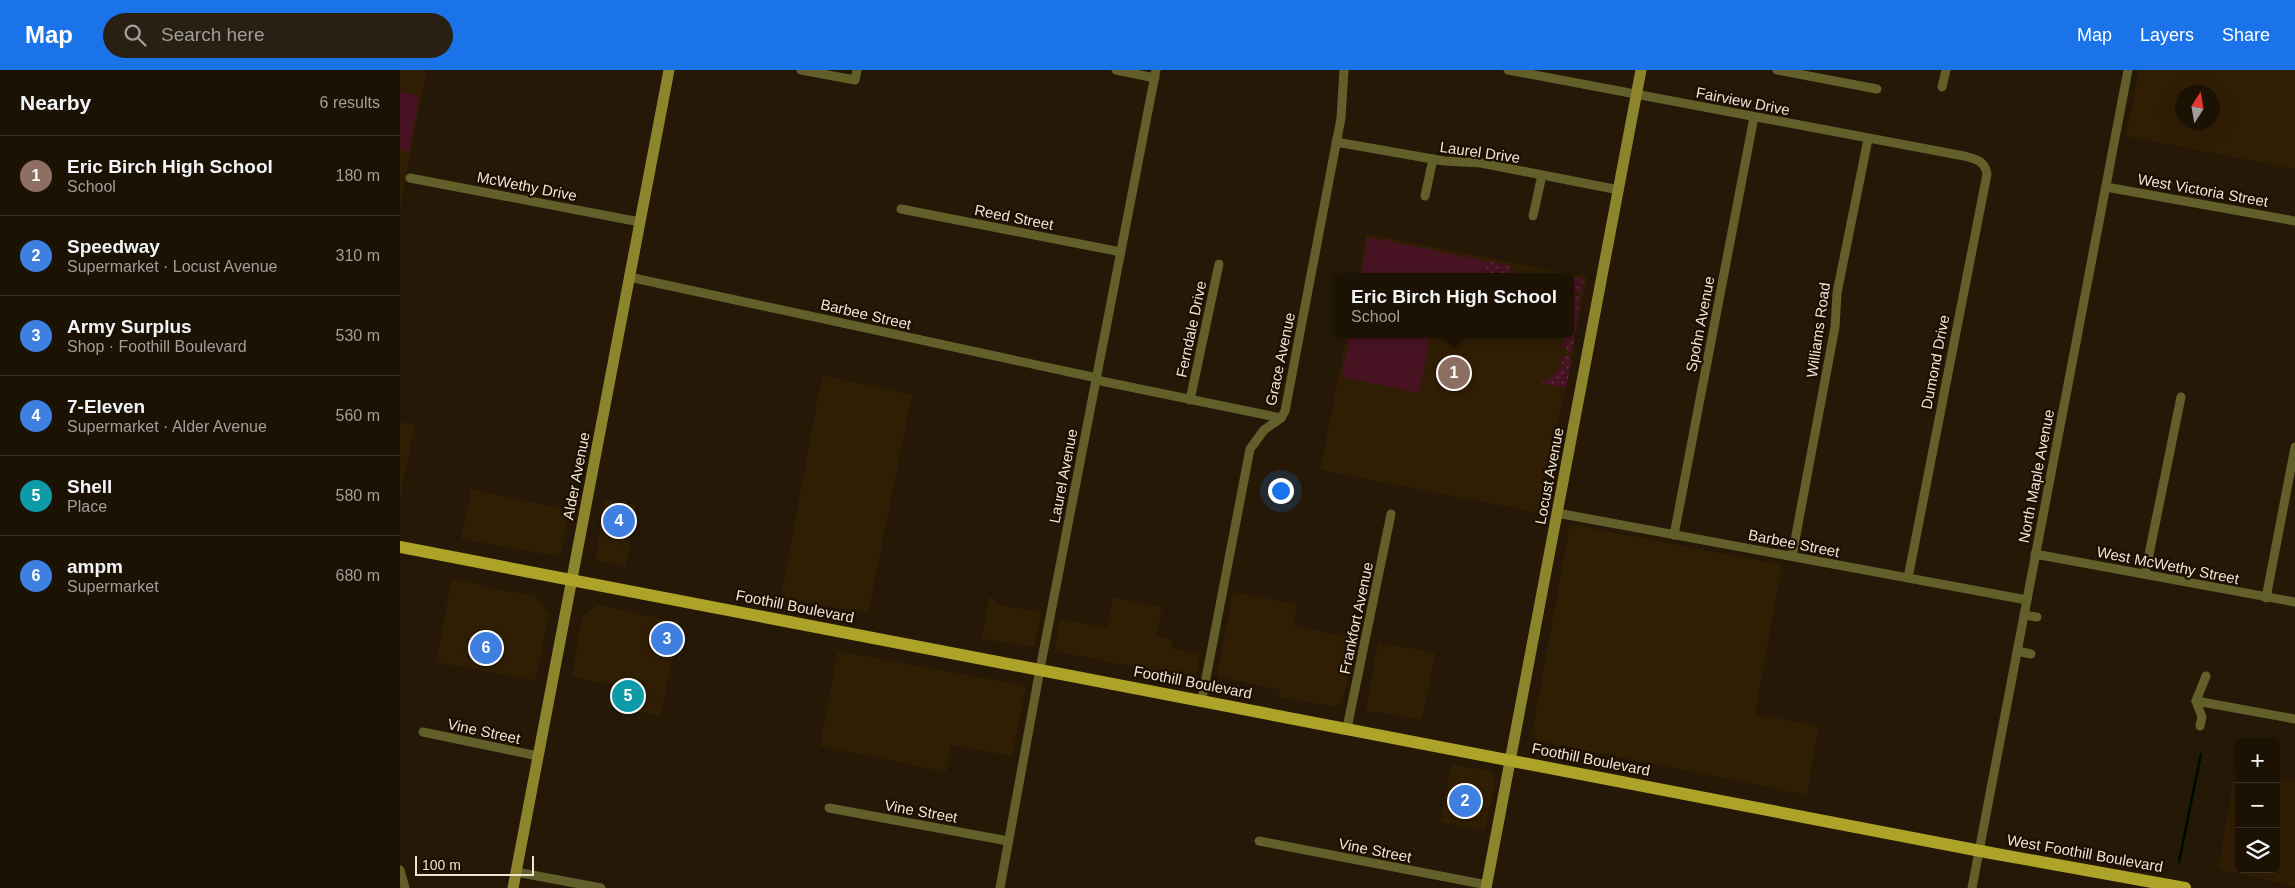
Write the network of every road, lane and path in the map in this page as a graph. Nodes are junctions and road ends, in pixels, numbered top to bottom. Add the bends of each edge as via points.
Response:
1 (669, 70) edge
2 (801, 70) edge
3 (857, 70) edge
4 (1116, 70) edge
5 (1344, 70) edge
6 (1508, 70) edge
7 (1641, 70) edge
8 (1777, 70) edge
9 (1946, 70) edge
10 (2128, 70) edge
11 (1156, 74) edge
12 (1942, 87) dead end
13 (1877, 89) dead end
14 (1637, 95) junction
15 (1754, 118) junction
16 (1868, 139) junction
17 (1336, 142) junction
18 (1974, 158) joint
19 (1433, 159) junction
20 (1542, 175) junction
21 (410, 178) dead end
22 (2106, 186) junction
23 (1619, 190) junction
24 (1425, 196) dead end
25 (902, 209) dead end
26 (1533, 216) dead end
27 (2295, 221) edge
28 (640, 222) junction
29 (1121, 252) junction
30 (1219, 264) dead end
31 (630, 277) junction
32 (1096, 379) junction
33 (2181, 397) dead end
34 (1190, 400) junction
35 (1281, 418) junction
36 (2295, 446) edge
37 (2292, 484) edge
38 (1557, 513) junction
39 (1391, 514) dead end
40 (1674, 535) junction
41 (400, 547) edge
42 (2035, 554) junction
43 (1792, 556) junction
44 (2145, 574) junction
45 (1908, 578) junction
46 (572, 580) junction
47 (2266, 598) junction
48 (2027, 600) junction
49 (2295, 602) edge
50 (2024, 615) junction
51 (2037, 617) dead end
52 (2017, 651) junction
53 (2031, 654) dead end
54 (1040, 668) junction
55 (2206, 676) dead end
56 (1202, 700) junction
57 (2196, 701) junction
58 (2295, 719) edge
59 (2200, 726) dead end
60 (1347, 728) junction
61 (424, 732) dead end
62 (538, 756) junction
63 (1510, 760) junction
64 (829, 808) dead end
65 (1008, 841) junction
66 (1259, 841) dead end
67 (1980, 850) junction
68 (400, 870) edge
69 (516, 872) junction
70 (1486, 886) edge
71 (406, 888) edge
72 (513, 888) edge
73 (601, 888) edge
74 (1000, 888) edge
75 (1972, 888) edge
76 (2185, 888) edge

1 - 28 main road, Alder Avenue
2 - 3 street via 855,80
4 - 11 street
5 - 17 street, Grace Avenue via 1343,105
6 - 14 street, Fairview Drive
7 - 14 main road, Locust Avenue
8 - 13 street
9 - 12 street
10 - 22 street, North Maple Avenue
11 - 29 street, Laurel Avenue
14 - 15 street, Fairview Drive
14 - 23 main road, Locust Avenue
15 - 16 street, Fairview Drive
15 - 40 street, Spohn Avenue
16 - 18 street, Fairview Drive
16 - 43 street, Williams Road via 1837,293 1835,327
17 - 19 street, Laurel Drive
17 - 35 street, Grace Avenue via 1285,411
18 - 45 street, Dumond Drive via 1984,164 1987,174
19 - 20 street, Laurel Drive via 1481,163
19 - 24 street
20 - 23 street, Laurel Drive
20 - 26 street
21 - 28 street, McWethy Drive
22 - 27 street, West Victoria Street
22 - 42 street, North Maple Avenue
23 - 38 main road, Locust Avenue
25 - 29 street, Reed Street
28 - 31 main road, Alder Avenue
29 - 32 street, Laurel Avenue
30 - 34 street, Ferndale Drive
31 - 32 street, Barbee Street
31 - 46 main road, Alder Avenue
32 - 34 street, Barbee Street
32 - 54 street, Laurel Avenue
33 - 44 street
34 - 35 street, Barbee Street
35 - 56 street, Grace Avenue via 1264,430 1250,449
36 - 37 street
37 - 47 street
38 - 40 street, Barbee Street
38 - 63 main road, Locust Avenue
39 - 60 street, Frankfort Avenue
40 - 43 street, Barbee Street
41 - 46 main road, Foothill Boulevard
42 - 44 street, West McWethy Street
42 - 48 street, North Maple Avenue
43 - 45 street, Barbee Street
44 - 47 street, West McWethy Street
45 - 48 street, Barbee Street
46 - 54 main road, Foothill Boulevard
46 - 62 main road, Alder Avenue
47 - 49 street, West McWethy Street
48 - 50 street, North Maple Avenue
50 - 51 street
50 - 52 street, North Maple Avenue
52 - 53 street
52 - 67 street, North Maple Avenue
54 - 56 main road, Foothill Boulevard
54 - 65 street, Laurel Avenue
55 - 57 street
56 - 60 main road, Foothill Boulevard
57 - 58 street
57 - 59 street via 2202,717
60 - 63 main road, Foothill Boulevard
61 - 62 street, Vine Street
62 - 69 main road, Alder Avenue
63 - 67 main road, Foothill Boulevard
63 - 70 main road, Locust Avenue
64 - 65 street, Vine Street
65 - 74 street, Laurel Avenue
66 - 70 street, Vine Street
67 - 75 street, North Maple Avenue
67 - 76 main road, West Foothill Boulevard
68 - 71 street
69 - 72 main road, Alder Avenue
69 - 73 street

